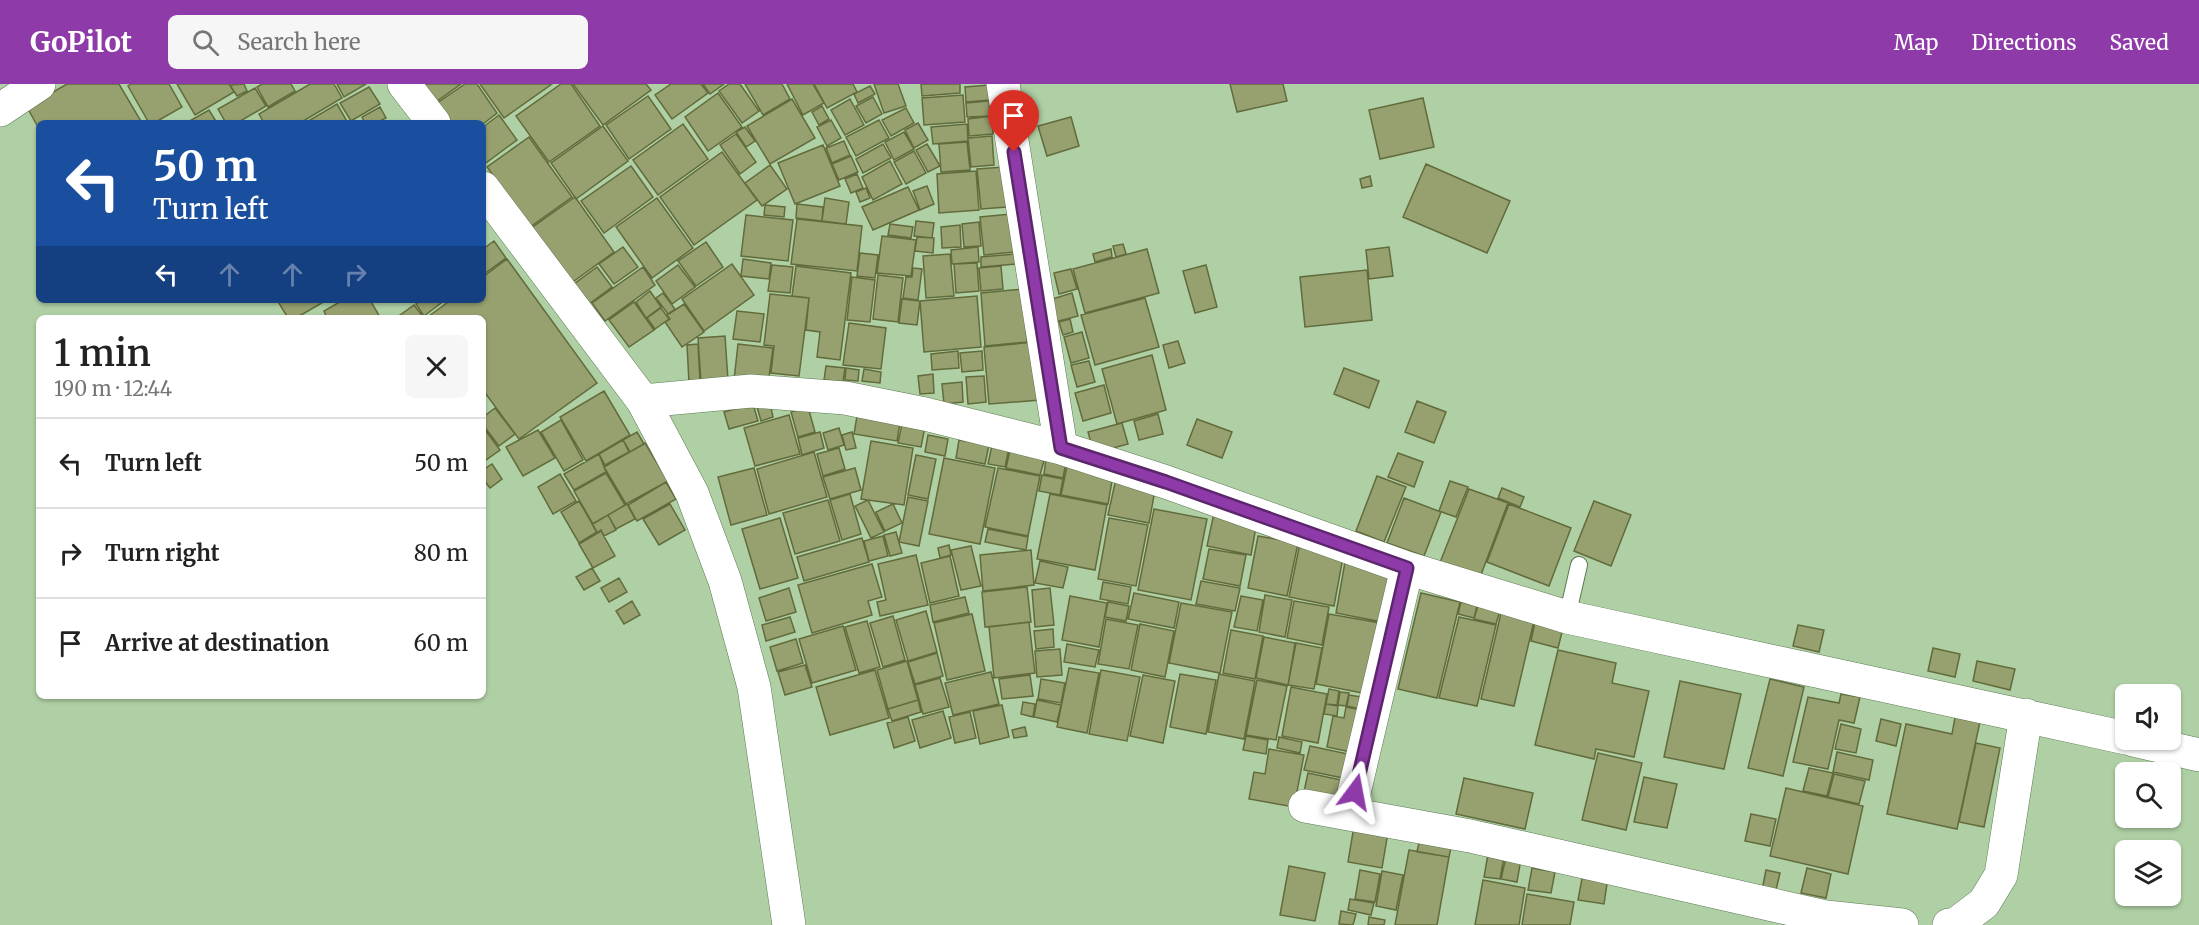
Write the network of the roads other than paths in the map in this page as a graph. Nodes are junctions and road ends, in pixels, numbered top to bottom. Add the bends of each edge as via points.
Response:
1 (39, 84) edge
2 (404, 84) edge
3 (1003, 84) edge
4 (0, 110) edge
5 (432, 120) edge
6 (486, 192) edge
7 (643, 401) junction
8 (1061, 448) junction
9 (1579, 565) dead end
10 (1407, 568) junction
11 (1567, 616) junction
12 (2026, 715) junction
13 (2115, 735) edge
14 (2177, 750) edge
15 (2199, 755) edge
16 (1305, 807) dead end
17 (1349, 814) junction
18 (789, 925) edge
19 (1902, 925) edge
20 (1949, 925) edge

1 - 4 street
2 - 5 street
3 - 8 street
6 - 7 street
7 - 8 street via 751,391 845,398
7 - 18 street via 692,493 725,581 754,687
8 - 10 street
9 - 11 lane
10 - 11 street
10 - 17 street
11 - 12 street
12 - 13 street
12 - 20 street via 2001,875 1984,903
14 - 15 street
16 - 17 street
17 - 19 street via 1470,836 1826,917

